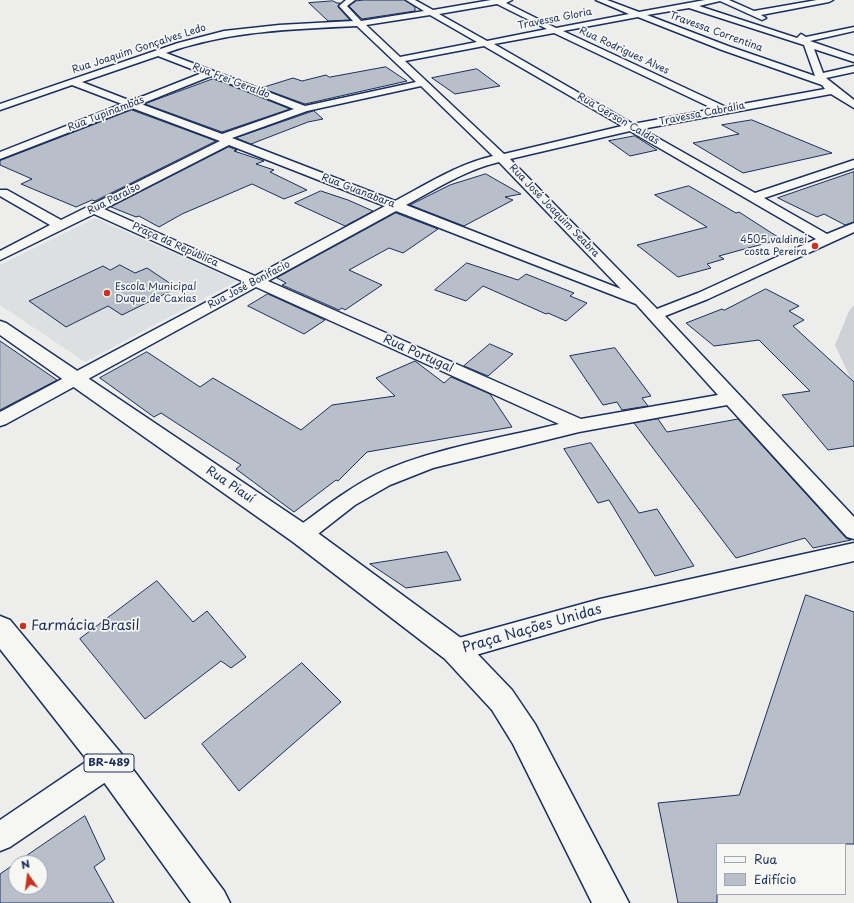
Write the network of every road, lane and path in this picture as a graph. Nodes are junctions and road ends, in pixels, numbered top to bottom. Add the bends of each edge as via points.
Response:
1 (351, 0) edge
2 (410, 0) edge
3 (508, 0) edge
4 (600, 0) edge
5 (674, 0) edge
6 (717, 0) edge
7 (723, 0) edge
8 (829, 0) edge
9 (497, 1) edge
10 (690, 5) junction
11 (432, 12) junction
12 (753, 14) junction
13 (637, 15) junction
14 (364, 28) junction
15 (854, 29) edge
16 (554, 30) junction
17 (807, 41) junction
18 (486, 43) junction
19 (158, 53) junction
20 (854, 59) edge
21 (397, 60) junction
22 (854, 69) edge
23 (211, 73) junction
24 (822, 80) junction
25 (72, 82) junction
26 (423, 83) junction
27 (834, 90) junction
28 (131, 104) junction
29 (854, 105) edge
30 (0, 107) edge
31 (304, 109) junction
32 (724, 110) junction
33 (634, 127) junction
34 (225, 139) junction
35 (0, 156) edge
36 (501, 157) junction
37 (854, 164) edge
38 (3, 193) dead end
39 (755, 197) junction
40 (395, 206) junction
41 (94, 209) junction
42 (61, 226) junction
43 (854, 227) edge
44 (826, 239) junction
45 (0, 256) edge
46 (256, 282) junction
47 (643, 303) junction
48 (655, 315) junction
49 (0, 327) edge
50 (75, 379) junction
51 (732, 398) junction
52 (0, 420) edge
53 (579, 426) junction
54 (854, 531) edge
55 (302, 535) junction
56 (854, 552) edge
57 (0, 628) edge
58 (455, 650) junction
59 (109, 763) junction
60 (0, 837) edge
61 (212, 903) edge
62 (612, 903) edge

1 - 14 street, Rua José Joaquim Seabra via 343,6
2 - 11 street, Rua Gerson Caldas
3 - 9 street, Rua Joaquim Gonçalves Ledo
4 - 13 street, Travessa Correntina
5 - 10 street
6 - 10 street, Travessa Gloria
7 - 12 street
8 - 12 street
9 - 11 street, Rua Joaquim Gonçalves Ledo
9 - 16 street, Rua Rodrigues Alves
10 - 13 street, Travessa Gloria
10 - 17 street
11 - 14 street, Rua Joaquim Gonçalves Ledo
11 - 18 street, Rua Gerson Caldas
12 - 17 street
13 - 16 street, Travessa Gloria
13 - 24 street, Travessa Correntina via 724,48
14 - 19 street, Rua Joaquim Gonçalves Ledo via 249,30 203,39
14 - 21 street, Rua José Joaquim Seabra
15 - 17 street
16 - 18 street, Travessa Gloria
16 - 32 street, Rua Rodrigues Alves
17 - 20 street
17 - 24 street via 813,63
18 - 21 street, Travessa Gloria
18 - 33 street, Rua Gerson Caldas
19 - 23 street, Rua Frei Geraldo
19 - 25 street, Rua Joaquim Gonçalves Ledo
21 - 26 street, Rua José Joaquim Seabra
22 - 24 street
23 - 28 street, Rua Tupinambás
23 - 31 street, Rua Frei Geraldo
24 - 27 street
25 - 28 street, Rua Guanabara
25 - 30 street, Rua Joaquim Gonçalves Ledo
26 - 31 street, Rua Paraíso
26 - 36 street, Rua José Joaquim Seabra
27 - 29 street
27 - 32 street, Travessa Cabrália
28 - 34 street, Rua Guanabara
28 - 35 street, Rua Tupinambás
31 - 34 street, Rua Paraíso
32 - 33 street, Travessa Cabrália
33 - 36 street, Travessa Cabrália
33 - 39 street, Rua Gerson Caldas
34 - 40 street, Rua Guanabara
34 - 41 street, Rua Paraíso
36 - 40 street, Rua José Bonifacio via 456,173
36 - 47 street, Rua José Joaquim Seabra
37 - 39 street
38 - 42 street
39 - 44 street, Rua Gerson Caldas
40 - 46 street, Rua José Bonifacio
40 - 47 street, Rua Guanabara
41 - 42 street, Rua Paraíso
41 - 46 street, Praça da República
42 - 45 street, Rua Paraíso
43 - 44 street
44 - 48 street via 703,296
46 - 50 street, Rua José Bonifacio
46 - 53 street, Rua Portugal
47 - 48 street, Rua José Joaquim Seabra
48 - 51 street, Rua José Joaquim Seabra
49 - 50 main road, Rua Piauí
50 - 52 street, Rua José Bonifacio
50 - 55 main road, Rua Piauí
51 - 53 street
51 - 54 street, Rua José Joaquim Seabra
53 - 55 street via 429,462 383,480 348,500
55 - 58 main road, Rua Piauí
56 - 58 street, Praça Nações Unidas via 600,609
57 - 59 main road, BR-489
58 - 62 main road, Praça Nações Unidas via 502,700 524,734
59 - 60 street
59 - 61 main road, BR-489

